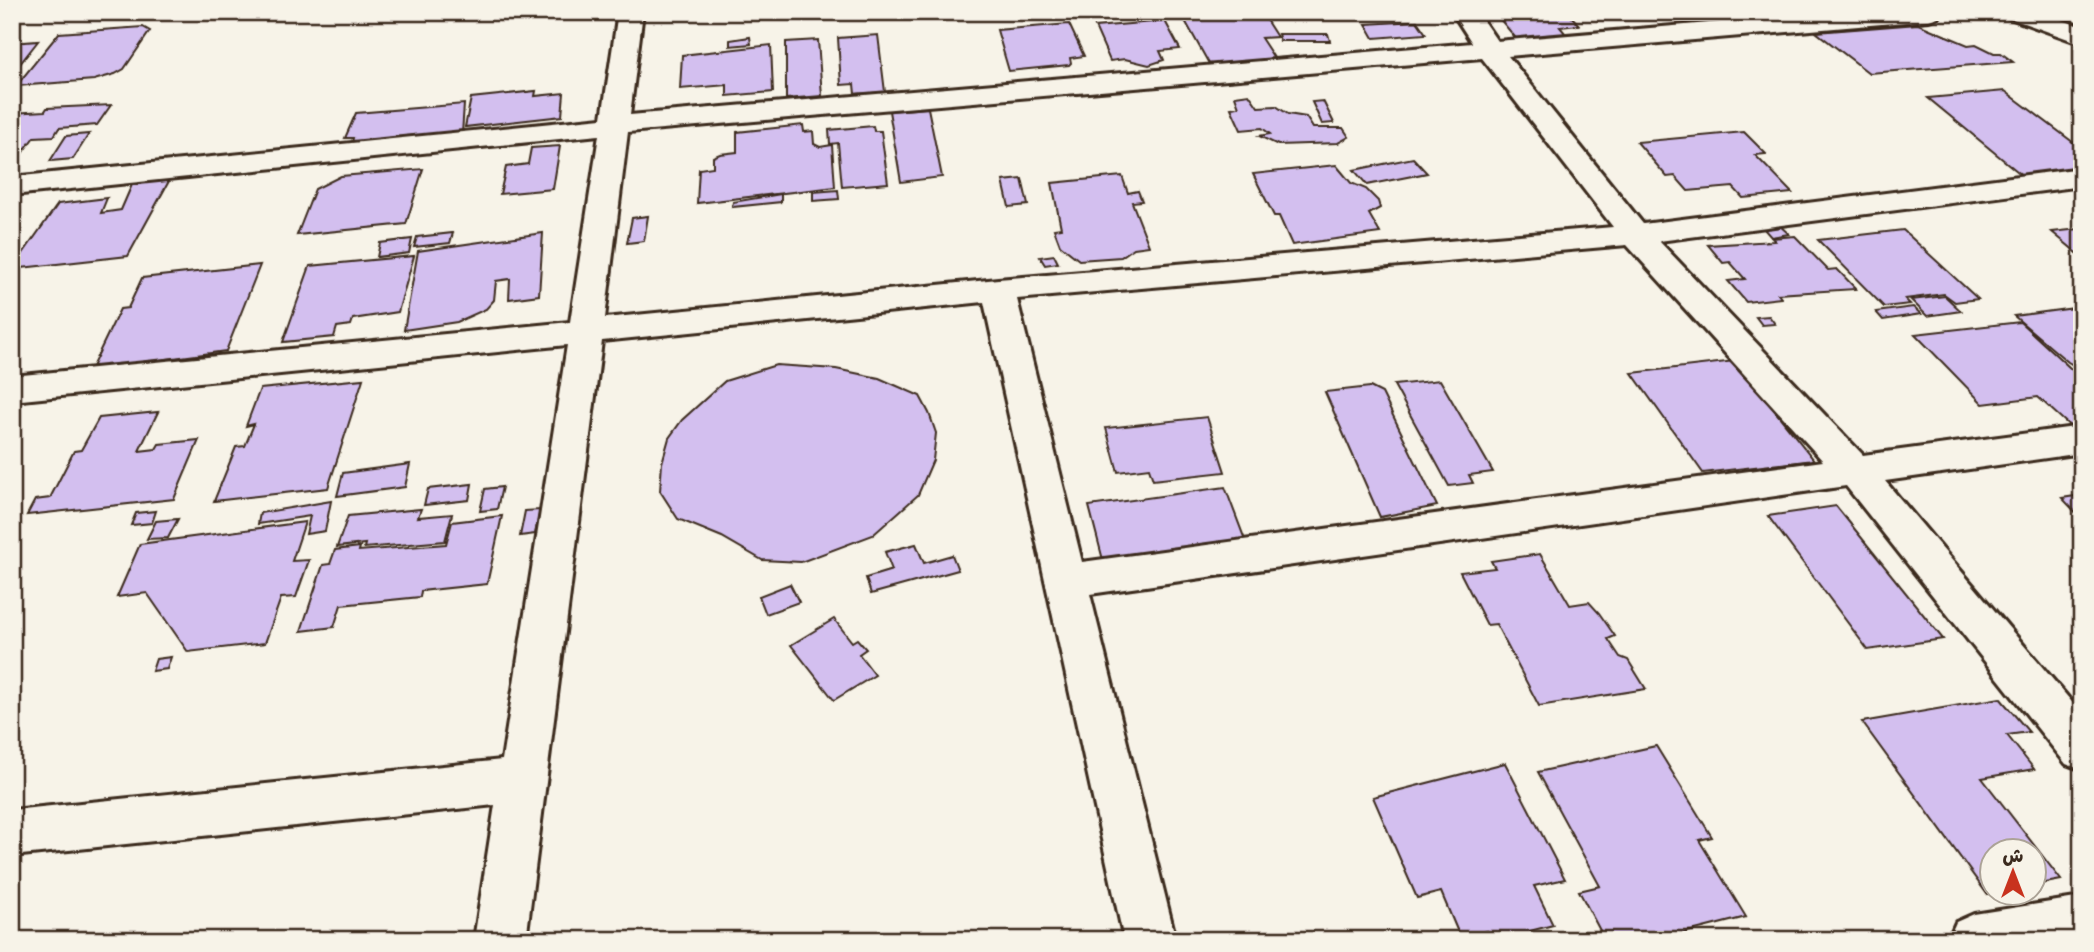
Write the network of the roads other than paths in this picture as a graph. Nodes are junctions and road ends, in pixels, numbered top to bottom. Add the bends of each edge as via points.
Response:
1 (632, 12) edge
2 (1464, 12) edge
3 (1929, 12) edge
4 (2016, 12) edge
5 (2082, 36) edge
6 (1491, 52) junction
7 (615, 125) junction
8 (2082, 177) edge
9 (12, 186) edge
10 (1636, 235) junction
11 (998, 290) junction
12 (586, 331) junction
13 (12, 389) edge
14 (2082, 439) edge
15 (1854, 471) junction
16 (1068, 581) junction
17 (2082, 749) edge
18 (523, 780) junction
19 (12, 833) edge
20 (2082, 923) edge
21 (500, 940) edge
22 (1150, 940) edge
23 (1974, 940) edge

1 - 7 street
2 - 6 street
3 - 6 street
4 - 5 street
6 - 7 street
6 - 10 street
7 - 9 street
7 - 12 street
8 - 10 street
10 - 11 street
10 - 15 street
11 - 12 street
11 - 16 street
12 - 13 street
12 - 18 street
14 - 15 street
15 - 16 street
15 - 17 street
16 - 22 street
18 - 19 street
18 - 21 street
20 - 23 street

